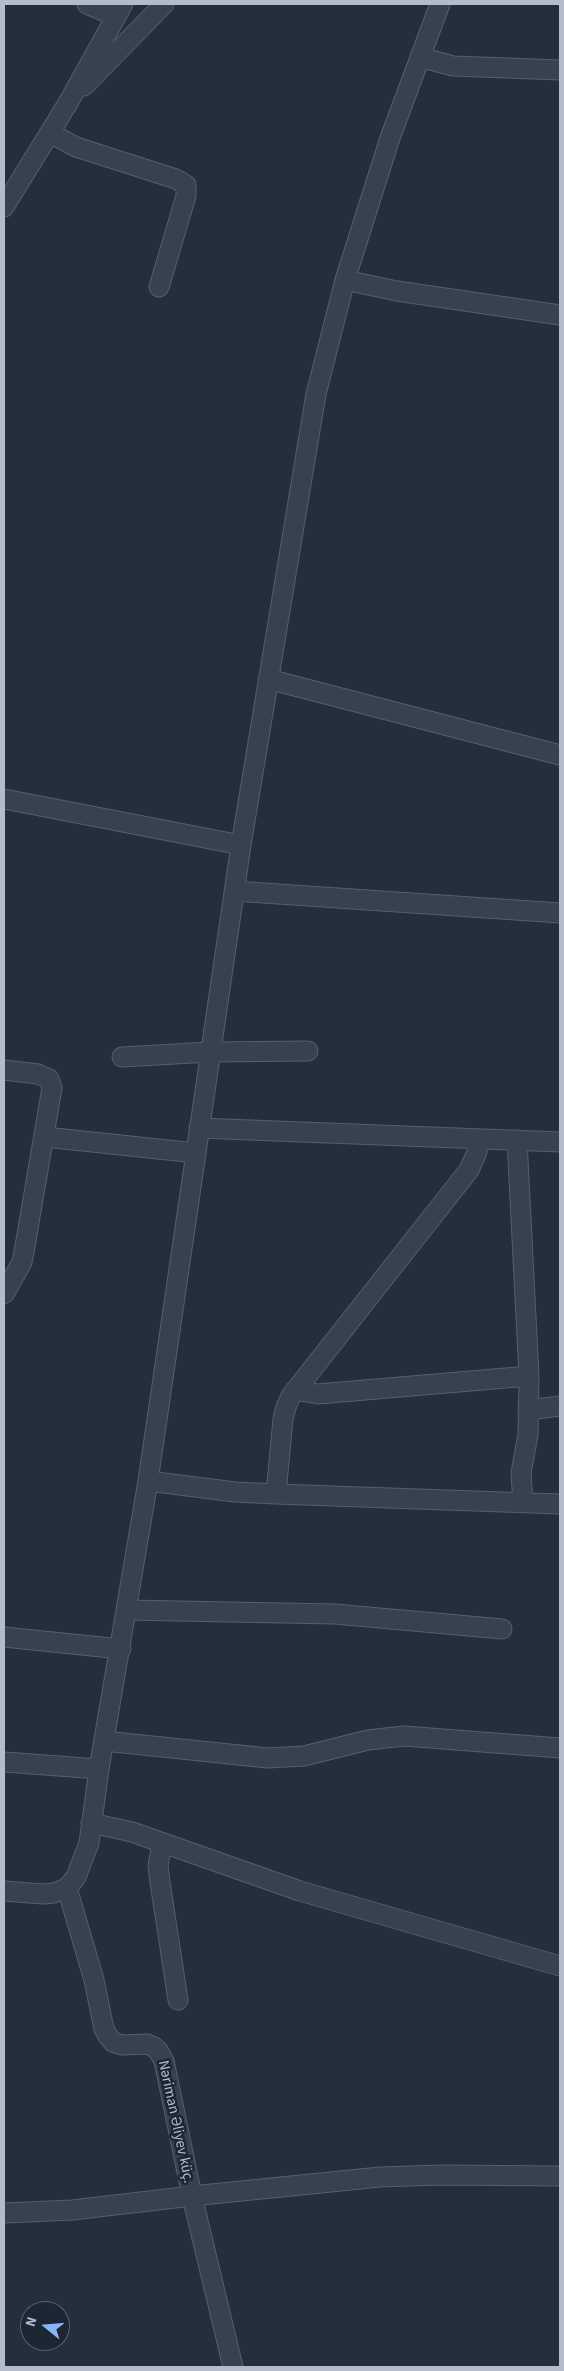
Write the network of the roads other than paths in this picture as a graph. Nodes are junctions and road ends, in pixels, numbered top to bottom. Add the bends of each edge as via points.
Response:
1 (87, 4) edge
2 (164, 4) edge
3 (440, 4) edge
4 (119, 10) edge
5 (420, 57) junction
6 (560, 70) edge
7 (68, 103) junction
8 (50, 133) junction
9 (4, 207) edge
10 (346, 280) junction
11 (159, 287) dead end
12 (560, 315) edge
13 (268, 679) junction
14 (560, 755) edge
15 (4, 799) edge
16 (241, 845) junction
17 (234, 891) junction
18 (560, 913) edge
19 (308, 1051) dead end
20 (210, 1052) junction
21 (122, 1057) dead end
22 (4, 1070) edge
23 (199, 1128) junction
24 (45, 1137) junction
25 (477, 1139) junction
26 (517, 1140) junction
27 (560, 1142) edge
28 (196, 1153) junction
29 (9, 1277) edge
30 (4, 1294) edge
31 (529, 1376) junction
32 (296, 1390) junction
33 (560, 1406) edge
34 (528, 1410) junction
35 (148, 1481) junction
36 (276, 1494) junction
37 (523, 1502) junction
38 (560, 1504) edge
39 (127, 1610) junction
40 (502, 1629) dead end
41 (4, 1637) edge
42 (120, 1649) junction
43 (104, 1741) junction
44 (560, 1748) edge
45 (4, 1762) edge
46 (99, 1769) junction
47 (91, 1823) junction
48 (162, 1842) junction
49 (67, 1888) junction
50 (4, 1891) edge
51 (560, 1966) edge
52 (178, 2000) dead end
53 (560, 2176) edge
54 (192, 2196) junction
55 (4, 2214) edge
56 (233, 2367) edge

1 - 4 street
2 - 7 street
3 - 5 street
4 - 7 street
5 - 6 street via 453,66
5 - 10 street via 390,138
7 - 8 street
8 - 9 street
8 - 11 street via 76,147 186,185 186,196
10 - 12 street via 397,292
10 - 13 street via 316,394
13 - 14 street
13 - 16 street
15 - 16 street
16 - 17 street
17 - 18 street
17 - 20 street
19 - 20 street
20 - 21 street
20 - 23 street
22 - 24 street via 49,1078 52,1088
23 - 25 street
23 - 28 street
24 - 28 street
24 - 29 street via 24,1252
25 - 26 street
25 - 32 street via 477,1152 469,1170
26 - 27 street
26 - 31 street
28 - 35 street
29 - 30 street
31 - 32 street via 318,1394
31 - 34 street
32 - 36 street via 283,1419
33 - 34 street
34 - 37 street via 528,1435 521,1473
35 - 36 street
35 - 39 street
36 - 37 street
37 - 38 street
39 - 40 street via 335,1614
39 - 42 street
41 - 42 street
42 - 43 street
43 - 44 street via 268,1758 304,1756 368,1740 404,1736
43 - 46 street
45 - 46 street
46 - 47 street
47 - 48 street
47 - 49 street via 84,1858
48 - 51 street via 300,1891
48 - 52 street via 158,1866
49 - 50 street via 42,1894
49 - 54 street, Nəriman Əliyev küç. via 94,1980 104,2029 113,2042 154,2046 164,2061
53 - 54 street via 380,2177
54 - 55 street
54 - 56 street, Nəriman Əliyev küç.

